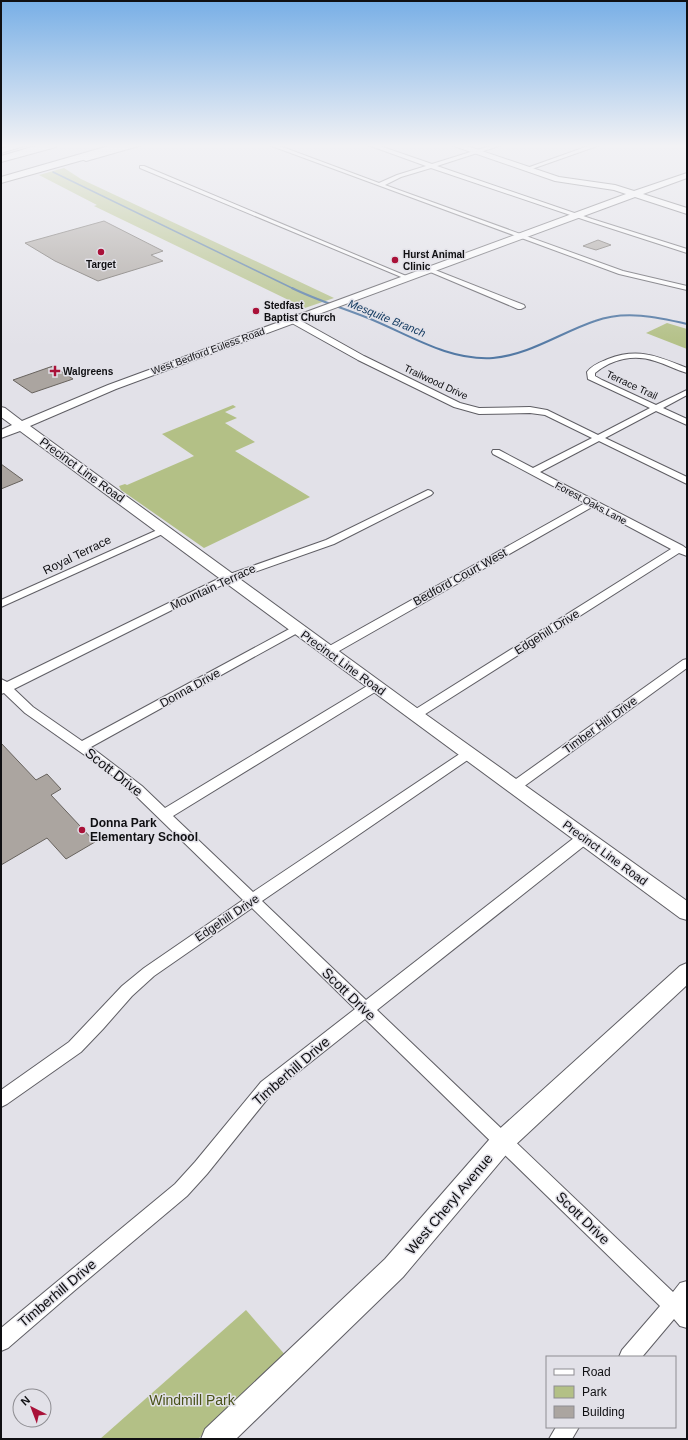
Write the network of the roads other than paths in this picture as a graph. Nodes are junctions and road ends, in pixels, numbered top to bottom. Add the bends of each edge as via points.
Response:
1 (252, 212) edge
2 (454, 212) edge
3 (565, 212) edge
4 (586, 212) edge
5 (576, 216) junction
6 (520, 236) junction
7 (687, 251) edge
8 (430, 270) junction
9 (408, 278) junction
10 (687, 288) edge
11 (521, 307) dead end
12 (293, 320) junction
13 (687, 371) edge
14 (687, 392) edge
15 (656, 408) junction
16 (1, 411) edge
17 (687, 422) edge
18 (21, 425) junction
19 (1, 434) edge
20 (34, 435) junction
21 (598, 438) junction
22 (1, 442) edge
23 (496, 452) dead end
24 (533, 472) junction
25 (687, 481) edge
26 (428, 493) dead end
27 (592, 503) junction
28 (164, 530) junction
29 (683, 551) edge
30 (228, 578) junction
31 (1, 604) edge
32 (297, 629) junction
33 (328, 652) junction
34 (687, 663) edge
35 (376, 686) junction
36 (2, 687) edge
37 (414, 715) junction
38 (82, 747) junction
39 (468, 754) junction
40 (514, 787) junction
41 (164, 815) junction
42 (584, 838) junction
43 (253, 901) junction
44 (687, 912) edge
45 (687, 972) edge
46 (365, 1009) junction
47 (1, 1099) edge
48 (503, 1141) junction
49 (687, 1290) edge
50 (674, 1306) junction
51 (687, 1318) edge
52 (1, 1341) edge
53 (630, 1356) edge
54 (568, 1428) edge
55 (215, 1439) edge
56 (559, 1439) edge

1 - 9 street
2 - 6 street
3 - 5 street
4 - 5 main road, West Bedford Euless Road
5 - 6 main road, West Bedford Euless Road
5 - 7 street
6 - 8 main road, West Bedford Euless Road
6 - 10 street via 621,273
8 - 9 main road, West Bedford Euless Road
8 - 11 street
9 - 12 main road, West Bedford Euless Road
12 - 18 main road, West Bedford Euless Road via 112,387
12 - 21 street, Trailwood Drive via 355,355 457,405 479,411 539,411
13 - 15 street, Terrace Trail via 648,356 629,354 591,372 591,377 598,382
14 - 15 street
15 - 17 street, Terrace Trail
15 - 21 street
16 - 18 main road, Precinct Line Road
18 - 19 main road, West Bedford Euless Road
18 - 20 main road, Precinct Line Road
20 - 22 main road via 16,436
20 - 28 main road, Precinct Line Road
21 - 24 street
21 - 25 street, Trailwood Drive
23 - 24 street, Forest Oaks Lane
24 - 27 street, Forest Oaks Lane
26 - 30 street, Mountain Terrace via 330,542
27 - 29 street, Forest Oaks Lane
27 - 33 street, Bedford Court West
28 - 30 main road, Precinct Line Road
28 - 31 street, Royal Terrace
29 - 37 street, Edgehill Drive
30 - 32 main road, Precinct Line Road
30 - 36 street, Mountain Terrace via 107,639
32 - 33 main road, Precinct Line Road
32 - 38 street, Donna Drive
33 - 35 main road, Precinct Line Road
34 - 40 street, Timber Hill Drive
35 - 37 main road, Precinct Line Road
35 - 41 street
36 - 38 street, Scott Drive via 41,719
37 - 39 main road, Precinct Line Road
38 - 41 street, Scott Drive via 137,789
39 - 40 main road, Precinct Line Road
39 - 43 street, Edgehill Drive
40 - 42 main road, Precinct Line Road
41 - 43 street, Scott Drive
42 - 44 main road, Precinct Line Road
42 - 46 street, Timberhill Drive
43 - 46 street, Scott Drive
43 - 47 street, Edgehill Drive via 149,972 75,1047
45 - 48 main road, West Cheryl Avenue
46 - 48 street, Scott Drive
46 - 52 street, Timberhill Drive via 268,1087 181,1190
48 - 50 street, Scott Drive
48 - 55 main road, West Cheryl Avenue via 394,1268
49 - 50 street
50 - 51 street, Scott Drive
50 - 53 street
54 - 56 street

